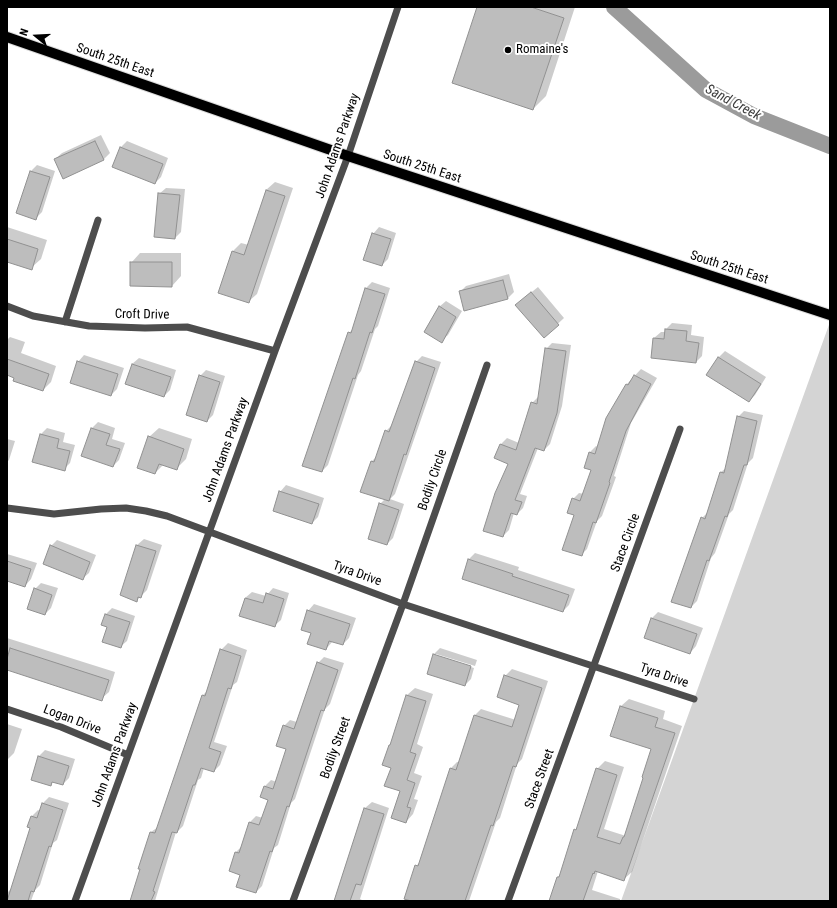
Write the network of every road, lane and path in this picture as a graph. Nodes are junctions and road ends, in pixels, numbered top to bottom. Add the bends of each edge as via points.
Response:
1 (398, 7) edge
2 (7, 37) edge
3 (348, 156) junction
4 (98, 220) dead end
5 (7, 306) edge
6 (830, 315) edge
7 (65, 322) junction
8 (275, 351) junction
9 (487, 365) dead end
10 (680, 429) dead end
11 (7, 508) edge
12 (209, 532) junction
13 (403, 604) junction
14 (594, 666) junction
15 (694, 699) dead end
16 (7, 710) edge
17 (128, 755) junction
18 (74, 901) edge
19 (293, 901) edge
20 (508, 901) edge

1 - 3 street, John Adams Parkway
2 - 3 main road, South 25th East
3 - 6 main road, South 25th East
3 - 8 street, John Adams Parkway
4 - 7 street
5 - 7 street, Croft Drive via 33,316
7 - 8 street, Croft Drive via 89,326 187,327
8 - 12 street, John Adams Parkway
9 - 13 street, Bodily Circle
10 - 14 street, Stace Circle
11 - 12 street, Tyra Drive via 54,514 126,508 167,516
12 - 13 street, Tyra Drive
12 - 17 street, John Adams Parkway
13 - 14 street, Tyra Drive
13 - 19 street, Bodily Street
14 - 15 street, Tyra Drive
14 - 20 street, Stace Street
16 - 17 street, Logan Drive via 61,727
17 - 18 street, John Adams Parkway

